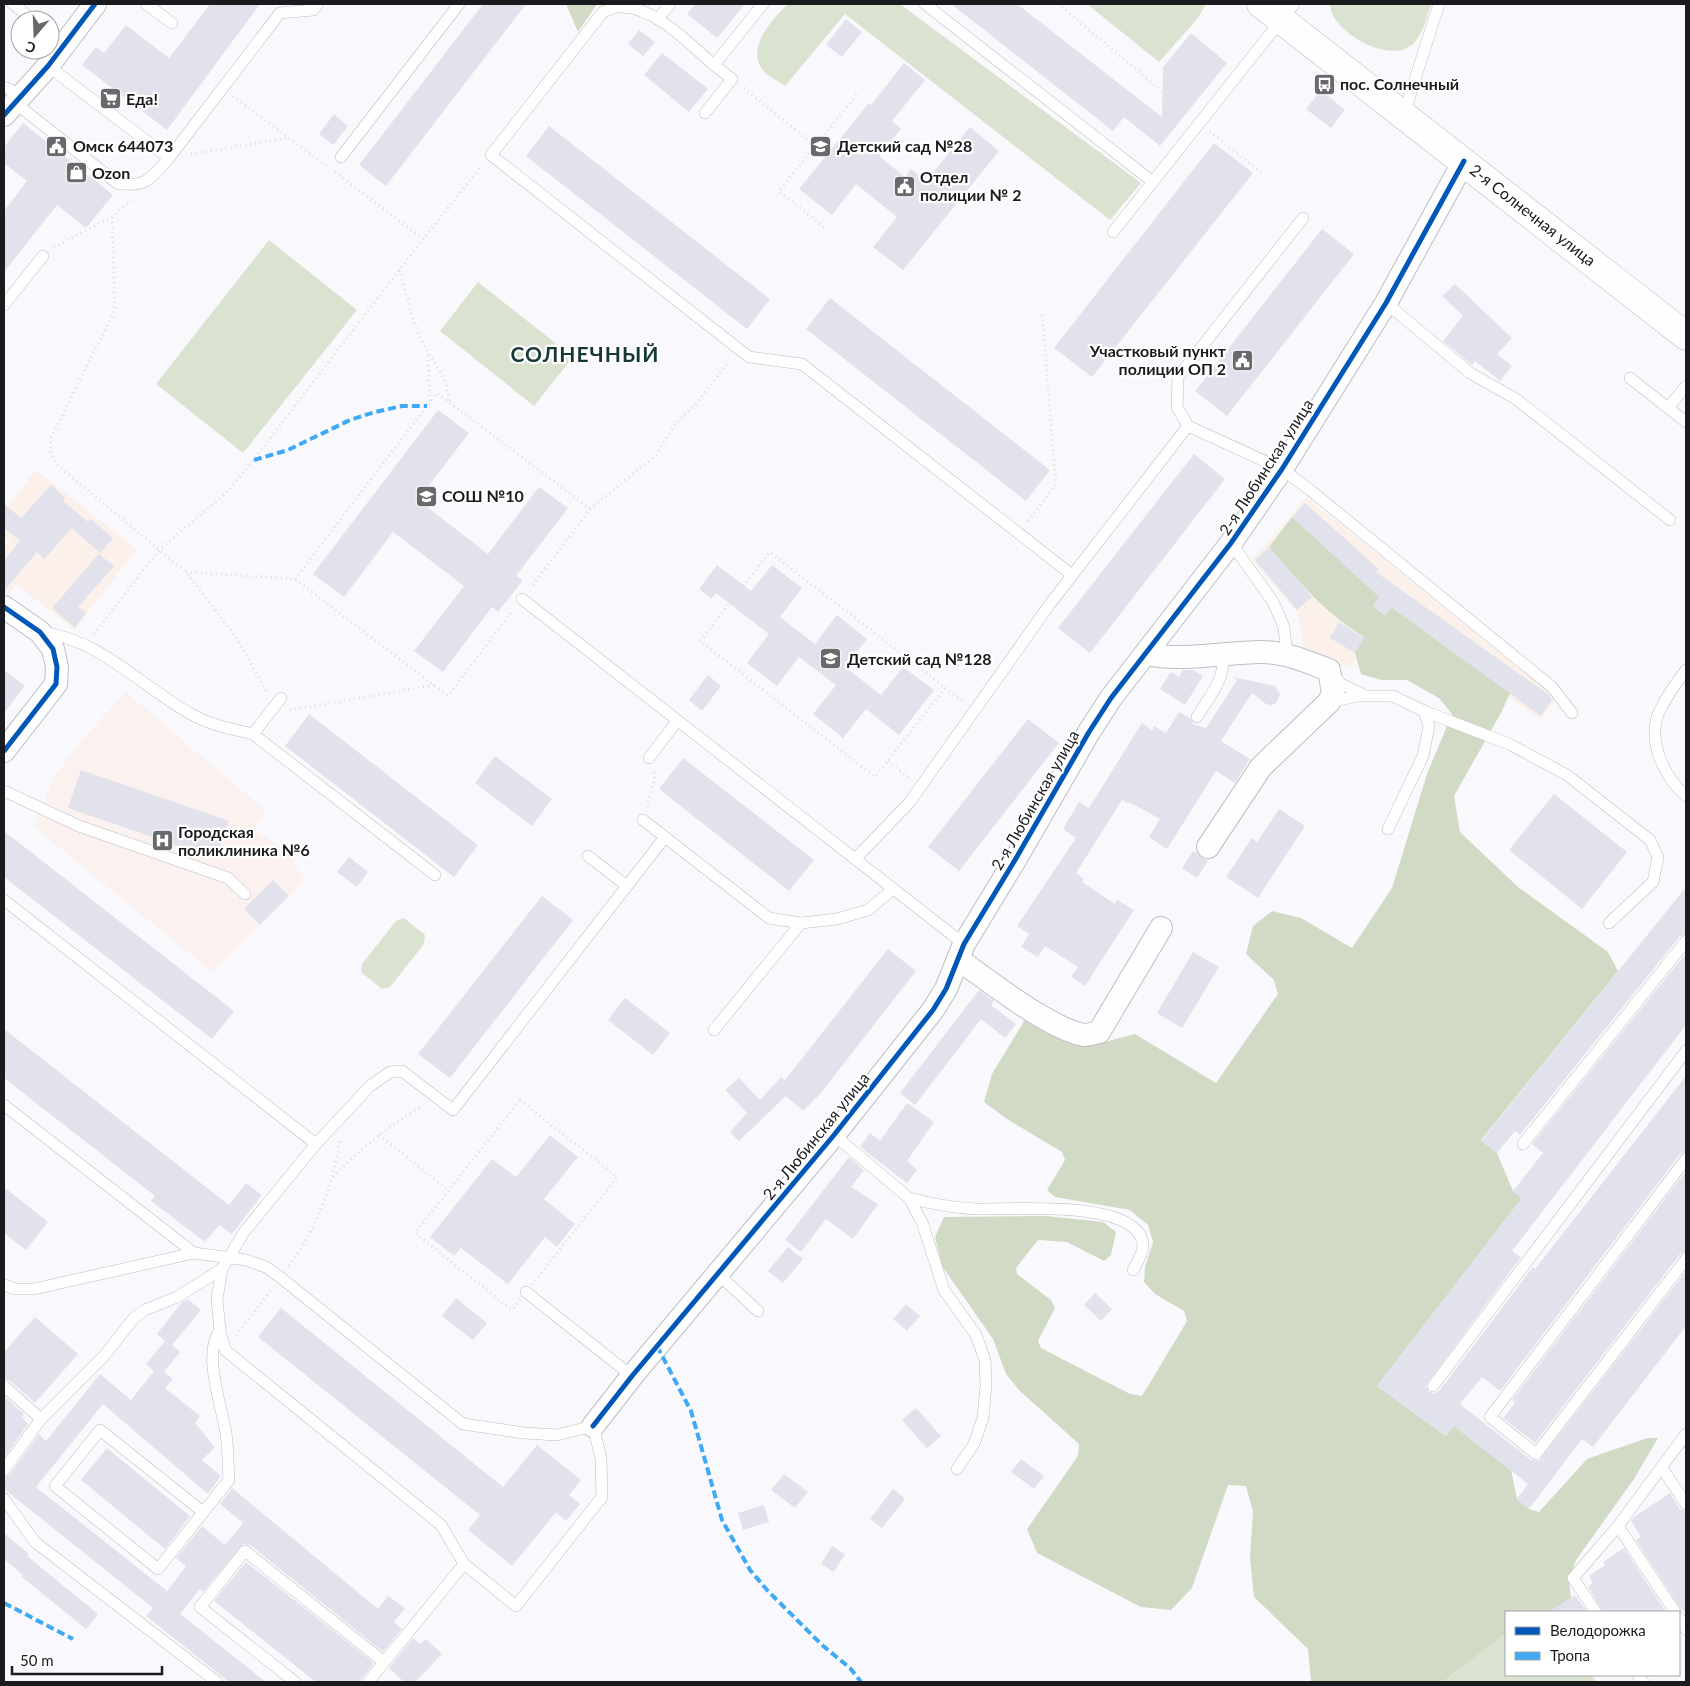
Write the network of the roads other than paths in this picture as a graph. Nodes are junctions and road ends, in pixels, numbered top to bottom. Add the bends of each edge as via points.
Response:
1 (95, 4) edge
2 (146, 4) edge
3 (318, 4) edge
4 (459, 4) edge
5 (670, 4) edge
6 (763, 4) edge
7 (925, 4) edge
8 (1439, 4) edge
9 (1279, 9) edge
10 (658, 19) junction
11 (172, 23) dead end
12 (60, 37) edge
13 (50, 60) edge
14 (714, 65) junction
15 (48, 66) junction
16 (11, 100) edge
17 (705, 113) dead end
18 (1404, 114) junction
19 (341, 157) dead end
20 (169, 158) junction
21 (1464, 161) junction
22 (1152, 182) junction
23 (1302, 218) dead end
24 (1113, 232) dead end
25 (42, 256) road end
26 (1386, 303) junction
27 (4, 305) edge
28 (1686, 336) edge
29 (1630, 378) dead end
30 (1686, 386) edge
31 (1668, 408) junction
32 (1686, 422) edge
33 (1188, 426) junction
34 (1282, 469) junction
35 (1670, 520) dead end
36 (1231, 543) junction
37 (1072, 575) junction
38 (522, 600) road end
39 (4, 606) edge
40 (40, 632) junction
41 (1146, 654) junction
42 (1287, 654) junction
43 (1223, 656) junction
44 (1329, 670) junction
45 (1686, 670) edge
46 (1369, 696) junction
47 (1329, 702) junction
48 (275, 706) road end
49 (1424, 711) junction
50 (1572, 712) dead end
51 (1197, 717) dead end
52 (677, 721) junction
53 (253, 734) junction
54 (5, 748) edge
55 (649, 758) road end
56 (4, 791) edge
57 (1686, 796) edge
58 (643, 820) road end
59 (1388, 828) dead end
60 (665, 837) junction
61 (1208, 847) dead end
62 (588, 856) dead end
63 (854, 859) junction
64 (435, 876) dead end
65 (627, 886) junction
66 (893, 888) junction
67 (245, 894) dead end
68 (4, 900) edge
69 (801, 923) junction
70 (1609, 923) dead end
71 (1161, 928) dead end
72 (1686, 941) edge
73 (961, 951) junction
74 (714, 1030) dead end
75 (1686, 1051) edge
76 (4, 1106) edge
77 (834, 1135) junction
78 (316, 1144) junction
79 (1523, 1144) dead end
80 (1686, 1159) edge
81 (909, 1198) junction
82 (194, 1254) junction
83 (230, 1258) junction
84 (1686, 1260) edge
85 (222, 1269) junction
86 (1133, 1270) dead end
87 (718, 1274) junction
88 (4, 1284) edge
89 (526, 1292) road end
90 (758, 1311) dead end
91 (220, 1331) junction
92 (632, 1376) junction
93 (4, 1386) edge
94 (1433, 1386) dead end
95 (41, 1419) junction
96 (593, 1426) junction
97 (1686, 1434) edge
98 (1662, 1468) junction
99 (956, 1469) dead end
100 (4, 1470) edge
101 (4, 1499) edge
102 (1686, 1504) edge
103 (203, 1512) junction
104 (1618, 1526) junction
105 (464, 1564) junction
106 (1595, 1611) edge
107 (1674, 1611) edge
108 (384, 1662) junction
109 (217, 1682) edge
110 (295, 1682) edge
111 (368, 1682) edge

1 - 12 street
2 - 11 lane
3 - 20 lane via 313,10 280,13
4 - 19 lane
5 - 10 lane
6 - 14 lane
7 - 22 lane
8 - 18 lane
9 - 18 main road, 2-я Солнечная улица
9 - 22 lane via 1200,122
10 - 14 lane
10 - 37 lane via 640,10 621,6 603,12 491,155 749,357 802,364
13 - 15 street
14 - 17 lane via 732,79
15 - 16 street
15 - 20 lane
16 - 20 lane via 117,183 136,186 152,177
18 - 21 main road, 2-я Солнечная улица
21 - 26 street, 2-я Любинская улица
21 - 28 main road, 2-я Солнечная улица
22 - 24 lane
23 - 33 lane via 1178,377 1177,407
25 - 27 lane
26 - 34 street, 2-я Любинская улица
26 - 35 lane via 1470,373 1516,399
29 - 31 lane
30 - 31 lane
31 - 32 lane
33 - 34 lane
33 - 37 lane
34 - 36 street, 2-я Любинская улица
34 - 50 lane via 1552,686
36 - 41 street, 2-я Любинская улица
36 - 42 lane via 1273,602 1284,627
37 - 63 lane via 909,803
38 - 52 lane
39 - 40 street
40 - 53 lane via 56,634 84,646 128,670 193,716
40 - 54 street via 53,649 56,684
41 - 43 street via 1184,659
41 - 73 street, 2-я Любинская улица via 1088,732
42 - 43 street via 1262,652
42 - 44 street
43 - 51 lane via 1224,669 1220,680
44 - 46 lane via 1351,691
44 - 47 street via 1333,693
45 - 57 lane via 1658,714 1656,744 1665,772
46 - 47 lane
46 - 49 lane via 1393,696
47 - 61 street via 1261,767
48 - 53 lane
49 - 59 lane via 1429,726 1423,756
49 - 70 lane via 1509,744 1567,775 1650,840 1658,857 1653,882
52 - 55 lane
52 - 63 lane
53 - 64 lane
56 - 67 lane via 79,826 228,878
58 - 60 lane
60 - 65 lane
60 - 69 lane via 769,918
62 - 65 lane
63 - 66 lane
65 - 78 lane via 453,1110 402,1071 390,1072 370,1086
66 - 69 lane via 868,910 837,919
66 - 73 lane
68 - 78 lane
69 - 74 lane
71 - 73 street via 1100,1032 1086,1035 1068,1030 1023,1005
72 - 79 lane
73 - 77 street, 2-я Любинская улица via 946,989 933,1010
75 - 94 lane
76 - 82 lane
77 - 81 lane
77 - 87 street, 2-я Любинская улица
78 - 83 lane via 244,1232
80 - 84 lane via 1490,1417 1536,1454
81 - 86 lane via 936,1206 1082,1211 1111,1215 1132,1227 1141,1237 1143,1247
81 - 99 lane via 922,1222 944,1290 976,1335 985,1360 983,1418 974,1444
82 - 83 lane
82 - 88 lane via 34,1289 15,1289
83 - 85 lane
83 - 96 lane via 266,1267 463,1424 557,1435
85 - 91 lane via 216,1299
85 - 95 lane via 177,1297 134,1318 104,1356
87 - 90 lane
87 - 92 street, 2-я Любинская улица
89 - 92 lane
91 - 103 lane via 212,1348 226,1434 229,1480
91 - 105 lane via 225,1350 441,1525
92 - 96 street, 2-я Любинская улица
93 - 95 lane
95 - 100 lane
96 - 105 lane via 601,1458 602,1497 516,1606
97 - 98 lane
98 - 102 lane
98 - 104 lane
101 - 109 lane via 35,1542
103 - 103 lane via 100,1430 55,1486 158,1569
104 - 106 lane via 1573,1578
104 - 107 lane
105 - 108 lane
108 - 110 lane via 245,1551 200,1607
108 - 111 lane

